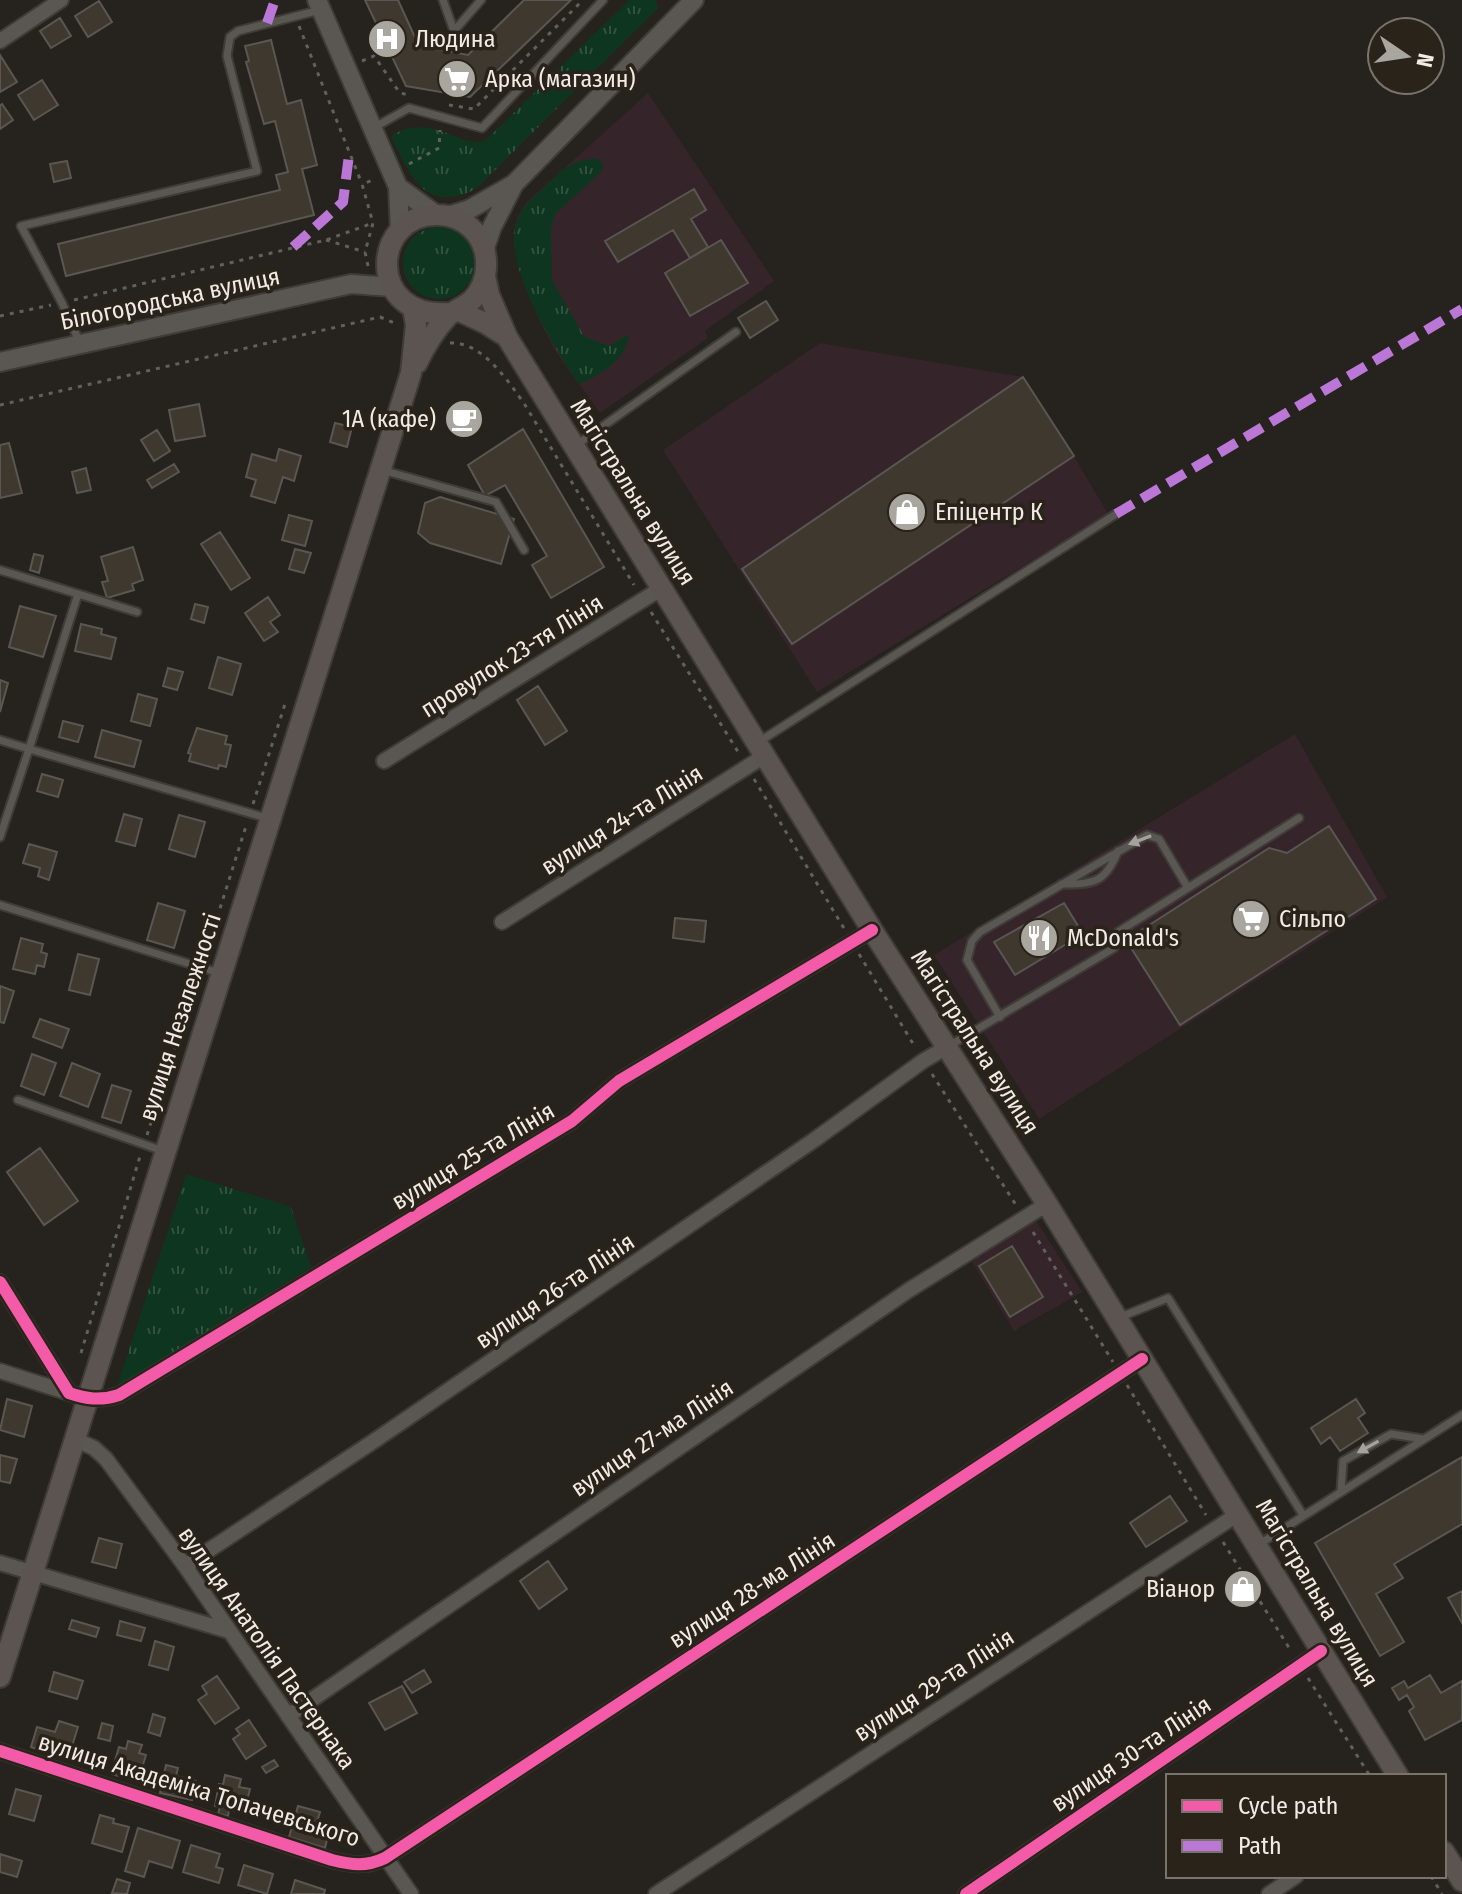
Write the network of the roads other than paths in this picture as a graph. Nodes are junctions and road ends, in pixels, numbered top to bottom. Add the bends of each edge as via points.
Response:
1 (61, 0) edge
2 (443, 0) edge
3 (481, 0) edge
4 (603, 0) edge
5 (694, 0) edge
6 (319, 5) edge
7 (0, 41) edge
8 (373, 129) junction
9 (514, 184) junction
10 (398, 187) junction
11 (441, 215) junction
12 (400, 230) junction
13 (484, 250) junction
14 (387, 260) junction
15 (485, 276) junction
16 (351, 284) junction
17 (392, 287) junction
18 (413, 308) junction
19 (454, 312) junction
20 (736, 332) dead end
21 (507, 337) junction
22 (80, 344) junction
23 (0, 362) edge
24 (411, 373) junction
25 (574, 446) junction
26 (381, 470) junction
27 (1116, 514) dead end
28 (524, 550) dead end
29 (0, 570) edge
30 (662, 588) junction
31 (78, 594) junction
32 (137, 612) dead end
33 (0, 740) edge
34 (29, 749) junction
35 (762, 749) junction
36 (384, 761) dead end
37 (1299, 818) dead end
38 (270, 819) junction
39 (0, 837) edge
40 (1118, 851) junction
41 (1062, 884) junction
42 (1188, 888) junction
43 (0, 905) edge
44 (502, 922) dead end
45 (872, 930) junction
46 (221, 974) junction
47 (1000, 1017) junction
48 (947, 1047) junction
49 (18, 1100) dead end
50 (164, 1151) junction
51 (1047, 1204) junction
52 (0, 1282) edge
53 (1117, 1318) junction
54 (1142, 1359) junction
55 (0, 1371) edge
56 (78, 1396) junction
57 (1462, 1415) edge
58 (74, 1439) junction
59 (1423, 1439) junction
60 (1341, 1490) junction
61 (1238, 1514) junction
62 (1303, 1515) junction
63 (1257, 1545) junction
64 (0, 1563) edge
65 (185, 1566) junction
66 (33, 1573) junction
67 (229, 1631) junction
68 (1321, 1651) junction
69 (0, 1677) edge
70 (288, 1716) junction
71 (0, 1751) edge
72 (1397, 1774) edge
73 (1446, 1855) edge
74 (385, 1858) junction
75 (1293, 1878) edge
76 (1462, 1881) edge
77 (411, 1894) edge
78 (656, 1894) edge
79 (966, 1894) edge
80 (1269, 1894) edge

1 - 7 street
2 - 3 lane via 454,31
4 - 8 lane via 482,128 409,108
5 - 9 street
6 - 8 street
6 - 22 lane via 230,37 227,56 257,171 21,226
8 - 10 street
9 - 11 street via 470,209
9 - 13 street
10 - 11 street
10 - 12 street
11 - 12 main road via 422,216
11 - 13 main road via 471,228
12 - 14 main road
13 - 15 main road
14 - 16 street
14 - 17 main road
15 - 19 main road via 473,299
15 - 21 main road, Магістральна вулиця
16 - 17 street
16 - 22 street, Білогородська вулиця
17 - 18 main road
18 - 19 main road
18 - 24 main road
19 - 21 main road via 479,319
19 - 24 main road via 437,329
20 - 25 lane
21 - 25 main road, Магістральна вулиця
22 - 23 street, Білогородська вулиця
24 - 26 main road, вулиця Незалежності
25 - 30 main road, Магістральна вулиця
26 - 28 lane via 496,502
26 - 38 main road, вулиця Незалежності
27 - 35 lane
29 - 31 lane
30 - 35 main road, Магістральна вулиця
30 - 36 street, провулок 23-тя Лінія
31 - 32 lane
31 - 34 lane
33 - 34 lane
34 - 38 lane
34 - 39 lane
35 - 44 street, вулиця 24-та Лінія via 747,767
35 - 45 main road, Магістральна вулиця
37 - 42 lane
38 - 46 main road, вулиця Незалежності
40 - 41 lane
40 - 41 lane via 1109,872 1092,883
42 -> 40 lane via 1159,839 1140,838
41 - 47 lane via 972,941 967,960
42 - 47 lane via 1118,932 1114,948
43 - 46 lane
45 - 48 main road, Магістральна вулиця
45 - 56 street, вулиця 25-та Лінія via 619,1081 559,1130 119,1395
46 - 50 main road, вулиця Незалежності
47 - 48 lane
48 - 51 main road, Магістральна вулиця
48 - 65 street, вулиця 26-та Лінія
49 - 50 lane
50 - 56 main road, вулиця Незалежності
51 - 53 main road, Магістральна вулиця
51 - 70 street, вулиця 27-ма Лінія via 909,1290
52 - 56 street
53 - 54 main road, Магістральна вулиця
53 - 62 lane via 1168,1298
54 - 61 main road, Магістральна вулиця
54 - 74 street, вулиця 28-ма Лінія
55 - 56 street
56 - 58 main road, вулиця Незалежності
57 - 59 lane
58 - 65 street, вулиця Анатолія Пастернака via 106,1459
58 - 66 main road, вулиця Незалежності
59 - 60 lane
59 -> 60 lane via 1391,1434 1343,1461
60 - 62 lane
61 - 63 main road, Магістральна вулиця
61 - 78 street, вулиця 29-та Лінія
62 - 63 lane
63 - 68 main road, Магістральна вулиця
64 - 66 street
65 - 67 street, вулиця Анатолія Пастернака
66 - 67 street
66 - 69 main road, вулиця Незалежності
67 - 70 street, вулиця Анатолія Пастернака
68 - 72 main road, Магістральна вулиця
68 - 79 street, вулиця 30-та Лінія
70 - 74 street, вулиця Анатолія Пастернака
71 - 74 street, вулиця Академіка Топачевського via 332,1860 371,1864
73 - 76 main road
74 - 77 street, вулиця Анатолія Пастернака
75 - 80 street

